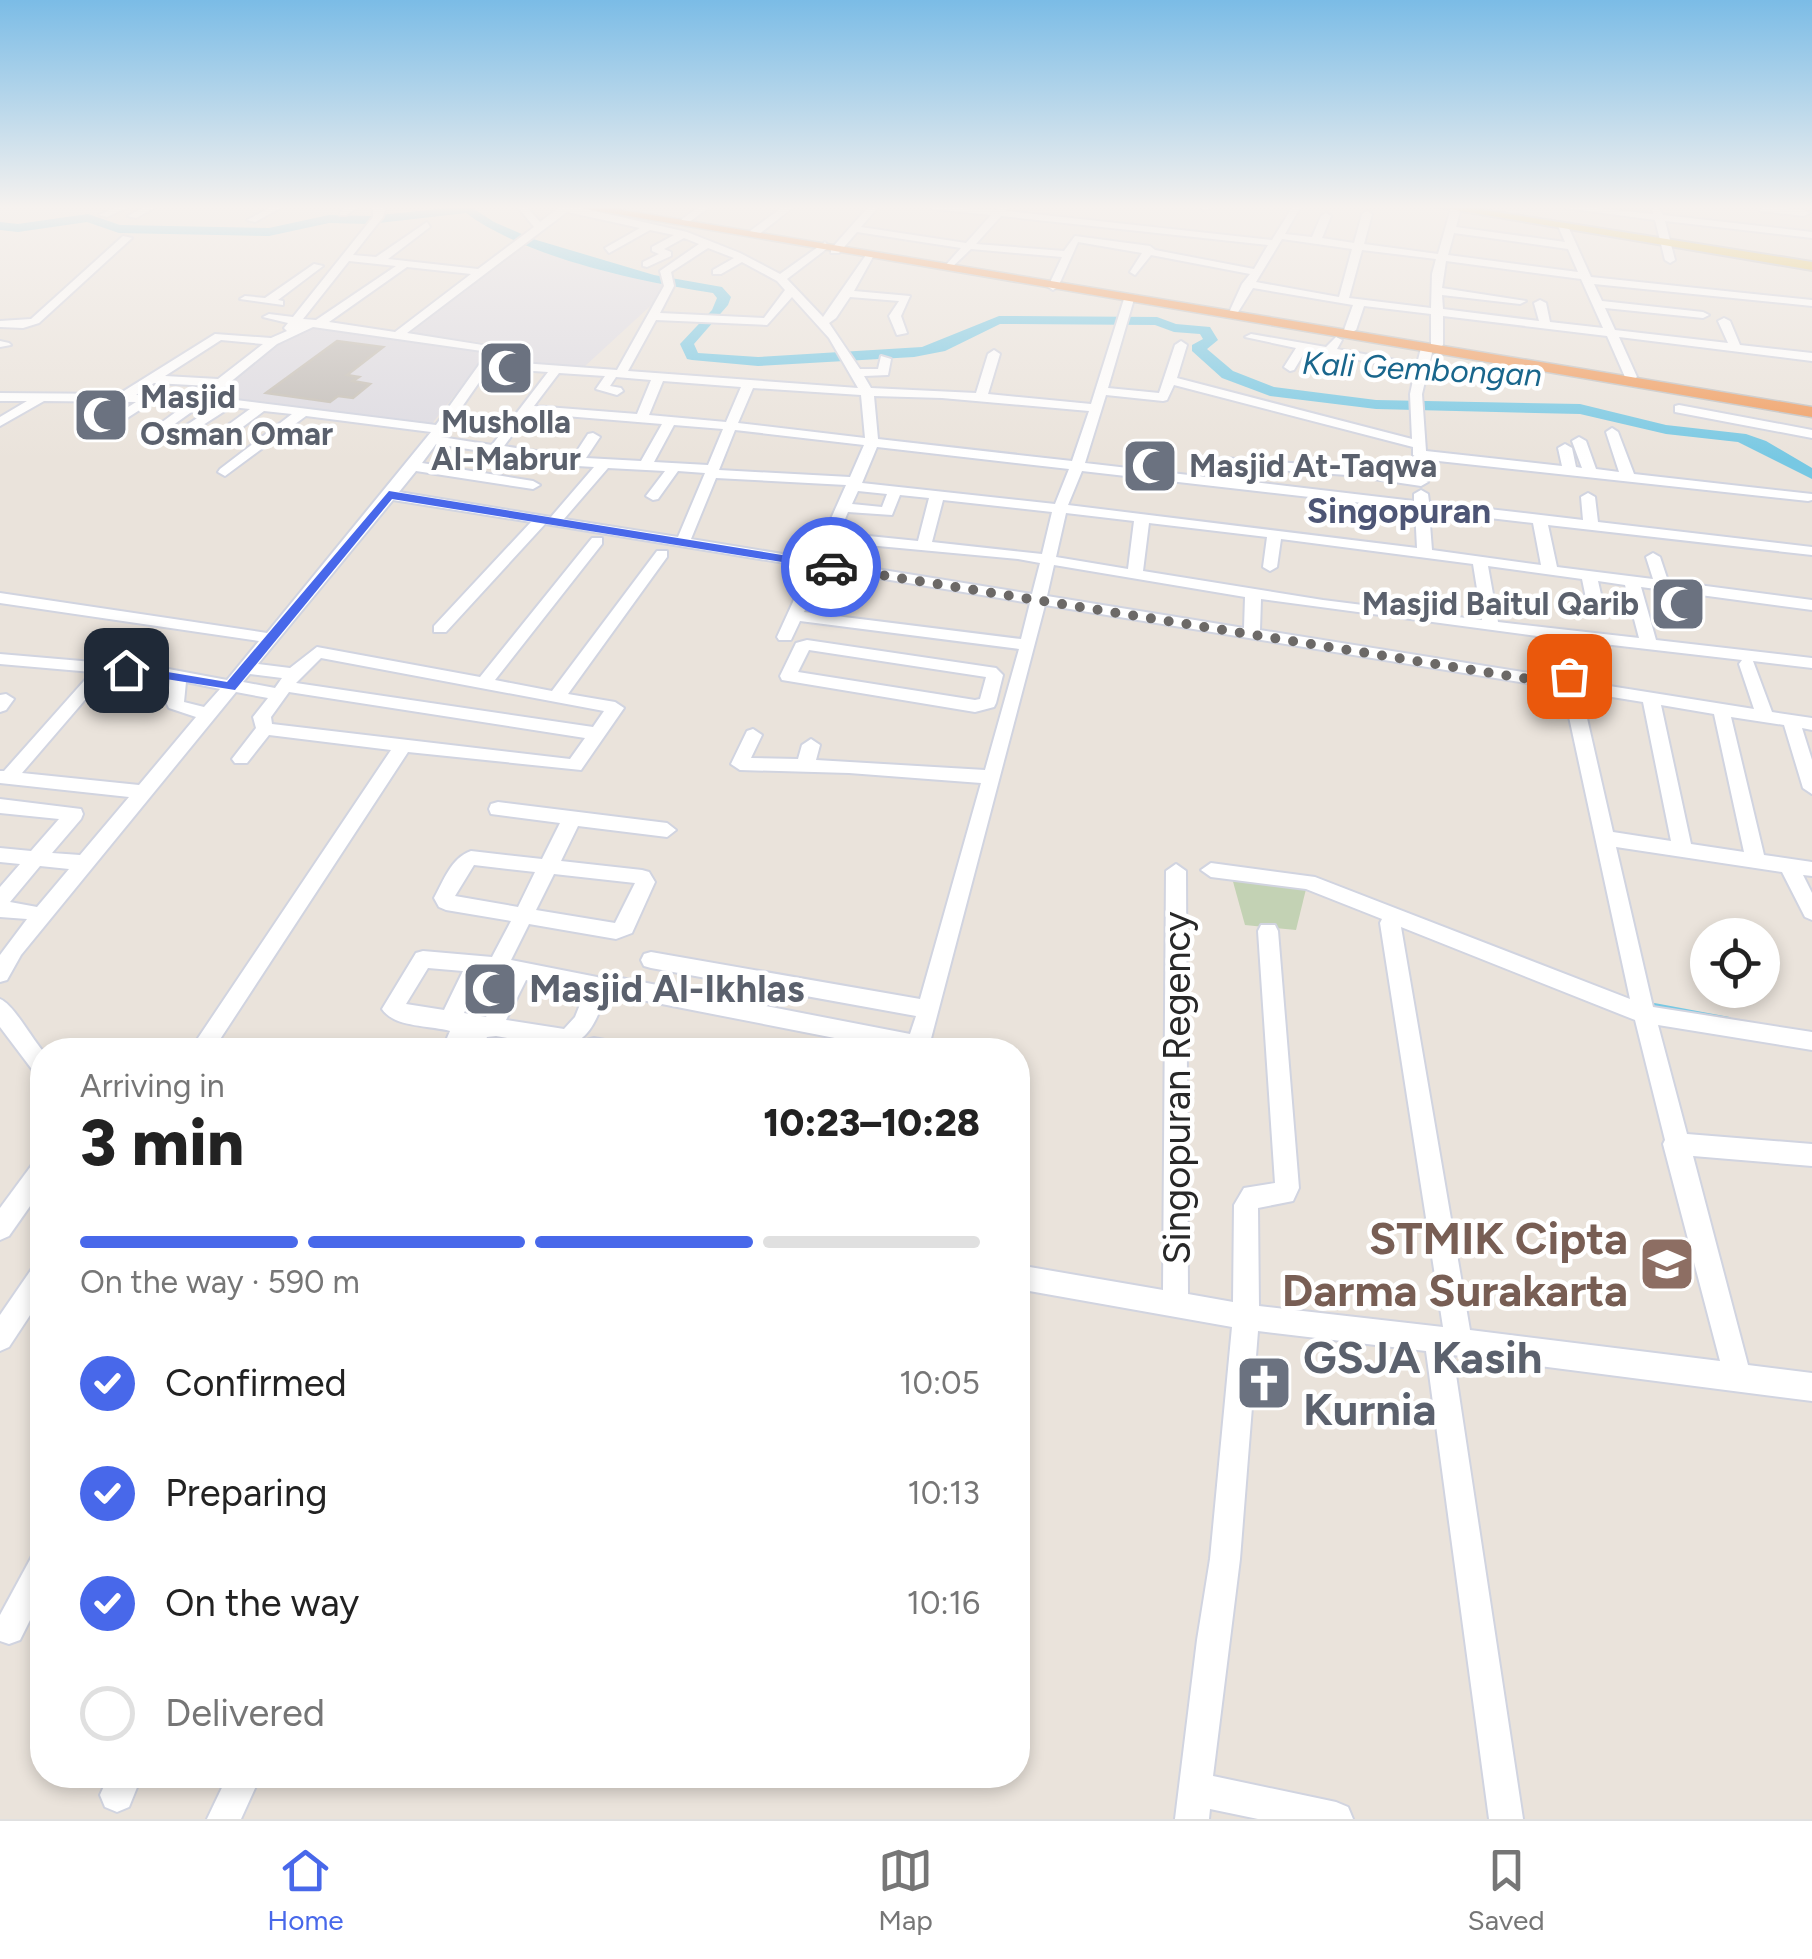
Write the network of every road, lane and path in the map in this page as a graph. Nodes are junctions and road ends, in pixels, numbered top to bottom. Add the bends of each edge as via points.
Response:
1 (68, 291) edge
2 (281, 291) edge
3 (319, 291) edge
4 (365, 291) edge
5 (455, 291) edge
6 (666, 291) edge
7 (791, 291) edge
8 (794, 291) edge
9 (1086, 291) edge
10 (1091, 291) edge
11 (1243, 291) edge
12 (1286, 291) edge
13 (1346, 291) edge
14 (1436, 291) joint
15 (1495, 291) edge
16 (1593, 291) edge
17 (1665, 291) edge
18 (1684, 291) edge
19 (1795, 291) edge
20 (844, 293) joint
21 (245, 298) dead end
22 (1495, 298) junction
23 (1129, 299) junction
24 (1770, 299) junction
25 (1343, 301) junction
26 (1520, 301) dead end
27 (267, 302) junction
28 (1360, 302) junction
29 (1797, 302) junction
30 (1540, 303) dead end
31 (1812, 303) edge
32 (1599, 304) junction
33 (306, 307) junction
34 (1436, 310) junction
35 (1672, 311) junction
36 (1232, 313) junction
37 (1703, 315) dead end
38 (652, 316) junction
39 (1778, 316) dead end
40 (269, 317) dead end
41 (823, 322) junction
42 (1724, 322) dead end
43 (0, 324) edge
44 (1286, 324) junction
45 (1545, 324) junction
46 (14, 325) junction
47 (314, 325) junction
48 (290, 328) junction
49 (1344, 332) junction
50 (901, 333) dead end
51 (1612, 333) junction
52 (396, 336) junction
53 (1252, 337) dead end
54 (1277, 341) junction
55 (2, 342) edge
56 (273, 342) junction
57 (1181, 346) dead end
58 (1303, 346) junction
59 (1432, 347) junction
60 (1736, 348) junction
61 (163, 351) dead end
62 (1329, 351) junction
63 (994, 354) dead end
64 (187, 355) junction
65 (1812, 357) edge
66 (884, 359) dead end
67 (488, 364) junction
68 (851, 364) junction
69 (1290, 367) dead end
70 (557, 368) junction
71 (1422, 370) junction
72 (1569, 370) junction
73 (1317, 372) dead end
74 (617, 373) junction
75 (658, 376) junction
76 (1631, 377) junction
77 (152, 378) junction
78 (1170, 380) junction
79 (1482, 380) dead end
80 (220, 383) junction
81 (748, 384) junction
82 (617, 391) dead end
83 (1102, 391) junction
84 (867, 392) junction
85 (43, 397) junction
86 (980, 397) junction
87 (2, 398) edge
88 (122, 398) junction
89 (149, 399) junction
90 (202, 399) junction
91 (230, 401) junction
92 (264, 405) junction
93 (1094, 408) junction
94 (1679, 409) dead end
95 (306, 410) junction
96 (524, 410) junction
97 (1812, 410) edge
98 (642, 418) junction
99 (670, 421) junction
100 (0, 422) edge
101 (110, 425) dead end
102 (731, 426) junction
103 (1612, 432) dead end
104 (156, 434) dead end
105 (435, 434) junction
106 (1812, 434) edge
107 (593, 437) dead end
108 (175, 439) dead end
109 (1579, 440) dead end
110 (215, 441) dead end
111 (872, 444) junction
112 (494, 448) junction
113 (1565, 448) dead end
114 (1420, 449) junction
115 (576, 462) junction
116 (604, 464) junction
117 (413, 466) junction
118 (645, 466) junction
119 (1076, 466) junction
120 (674, 467) junction
121 (1570, 471) junction
122 (225, 472) dead end
123 (712, 472) junction
124 (1591, 473) junction
125 (1628, 477) junction
126 (1212, 481) junction
127 (1420, 482) junction
128 (1800, 482) dead end
129 (855, 484) junction
130 (534, 485) dead end
131 (896, 491) junction
132 (389, 495) junction
133 (653, 496) dead end
134 (937, 496) junction
135 (1588, 498) dead end
136 (1810, 500) edge
137 (1422, 504) junction
138 (845, 507) junction
139 (1060, 510) junction
140 (1142, 518) junction
141 (1538, 518) junction
142 (548, 521) junction
143 (1591, 524) junction
144 (1275, 533) junction
145 (832, 536) junction
146 (597, 541) dead end
147 (682, 544) junction
148 (924, 544) junction
149 (1812, 550) edge
150 (1425, 552) junction
151 (662, 554) dead end
152 (1591, 557) dead end
153 (1653, 558) dead end
154 (1048, 560) junction
155 (1480, 560) junction
156 (820, 565) junction
157 (1270, 567) dead end
158 (1550, 570) junction
159 (1135, 573) junction
160 (1593, 576) junction
161 (1632, 581) junction
162 (1662, 585) junction
163 (1254, 594) junction
164 (0, 598) edge
165 (1038, 600) junction
166 (1812, 606) edge
167 (1596, 608) dead end
168 (795, 616) junction
169 (1491, 626) junction
170 (440, 628) dead end
171 (1252, 634) junction
172 (785, 637) dead end
173 (1560, 637) junction
174 (270, 638) junction
175 (1028, 645) junction
176 (1648, 645) junction
177 (0, 658) edge
178 (1812, 663) edge
179 (1747, 664) dead end
180 (105, 667) junction
181 (254, 669) junction
182 (178, 678) junction
183 (485, 682) junction
184 (285, 684) junction
185 (1572, 686) junction
186 (237, 688) junction
187 (993, 692) junction
188 (557, 696) junction
189 (1012, 696) junction
190 (1651, 698) junction
191 (1721, 709) junction
192 (208, 714) junction
193 (1764, 716) junction
194 (1791, 721) junction
195 (1812, 724) edge
196 (265, 729) junction
197 (598, 734) junction
198 (753, 735) dead end
199 (811, 745) dead end
200 (402, 746) junction
201 (241, 759) dead end
202 (806, 765) junction
203 (4, 778) edge
204 (987, 786) junction
205 (1812, 788) edge
206 (142, 792) junction
207 (118, 804) dead end
208 (0, 806) edge
209 (498, 808) dead end
210 (573, 818) junction
211 (667, 830) dead end
212 (1605, 838) junction
213 (1683, 851) junction
214 (0, 855) edge
215 (36, 858) junction
216 (1756, 861) junction
217 (78, 862) junction
218 (546, 864) junction
219 (1788, 865) junction
220 (1812, 869) edge
221 (1211, 870) dead end
222 (1176, 871) dead end
223 (0, 900) edge
224 (0, 909) edge
225 (30, 912) junction
226 (1812, 912) edge
227 (522, 916) junction
228 (1390, 923) dead end
229 (1268, 931) dead end
230 (10, 936) dead end
231 (651, 960) dead end
232 (498, 967) junction
233 (0, 974) edge
234 (620, 987) dead end
235 (0, 1008) edge
236 (928, 1009) junction
237 (1644, 1014) junction
238 (471, 1026) junction
239 (209, 1038) edge
240 (462, 1038) edge
241 (470, 1038) edge
242 (869, 1038) edge
243 (921, 1038) edge
244 (1812, 1041) edge
245 (30, 1052) edge
246 (1675, 1144) junction
247 (1812, 1155) edge
248 (30, 1187) edge
249 (0, 1228) edge
250 (1030, 1279) edge
251 (30, 1294) edge
252 (1174, 1305) junction
253 (1246, 1317) junction
254 (0, 1338) edge
255 (1449, 1343) junction
256 (1738, 1377) junction
257 (1812, 1388) edge
258 (30, 1589) edge
259 (9, 1629) dead end
260 (240, 1788) edge
261 (1194, 1804) edge
262 (224, 1819) edge
263 (1336, 1819) edge
264 (1506, 1819) edge

1 - 46 street via 35,321
2 - 27 street
3 - 33 street
4 - 47 street
5 - 52 street
6 - 38 street
7 - 38 street via 770,321
8 - 41 street
9 - 23 highway
10 - 36 highway
11 - 36 street
12 - 25 street
13 - 25 street
14 - 22 street
14 - 34 street
15 - 22 street
16 - 32 street
17 - 35 street
18 - 24 street
19 - 29 street
20 - 41 street
20 - 50 street via 906,298 895,316
21 - 27 street
22 - 26 street
23 - 36 highway
23 - 83 street
24 - 29 street
24 - 39 street
25 - 28 street
27 - 33 street
28 - 34 street
28 - 49 street
29 - 31 street
30 - 45 street
32 - 35 street
32 - 51 street
33 - 48 street
34 - 45 street
34 - 59 street
35 - 37 street
36 - 44 highway
36 - 49 highway
38 - 74 street
40 - 48 street
41 - 68 street
42 - 60 street
43 - 46 street
44 - 49 highway
44 - 54 street
45 - 51 street
46 - 55 street
47 - 48 street
47 - 52 street
48 - 56 street
49 - 59 highway
49 - 62 street
51 - 60 street
51 - 76 street
52 - 67 street via 485,348 493,354
53 - 54 street
54 - 58 street
56 - 64 street via 219,336
56 - 80 street
57 - 78 street
58 - 62 street
58 - 69 street
59 - 71 street
59 - 72 highway
60 - 65 street
61 - 64 street
62 - 71 street
62 - 73 street
63 - 86 street
64 - 77 street
66 - 68 street via 884,372
67 - 70 street
67 - 105 street
68 - 84 street
70 - 74 street
70 - 96 street
71 - 79 street
71 - 114 street
72 - 76 highway
72 - 97 highway
74 - 75 street
74 - 82 street via 602,389
75 - 81 street
75 - 98 street
76 - 97 highway
77 - 80 street
77 - 88 street
78 - 83 street via 1163,397
78 - 114 street
80 - 90 street
81 - 84 street
81 - 102 street
83 - 93 street
84 - 86 street
84 - 111 street
85 - 87 street
85 - 88 street
85 - 100 street
86 - 93 street
88 - 89 street
89 - 90 street
89 - 101 street
90 - 91 street
90 - 104 street
91 - 92 street
91 - 108 street
92 - 95 street
92 - 110 street
93 - 119 street
94 - 106 street
95 - 105 street
95 - 122 street
96 - 98 street
96 - 112 street
98 - 99 street
99 - 102 street
99 - 118 street
102 - 111 street
102 - 123 street
103 - 125 street
105 - 112 street
105 - 117 street
107 - 115 street
109 - 124 street
111 - 119 street
111 - 129 street
112 - 115 street
113 - 121 street
114 - 121 street
114 - 127 street
115 - 116 street
116 - 118 street
116 - 142 street
117 - 130 street
117 - 132 street
118 - 120 street
119 - 126 street
119 - 139 street
120 - 123 street
120 - 133 street
121 - 124 street
123 - 129 street
123 - 147 street
124 - 125 street
125 - 136 street
126 - 127 street via 1213,464 1223,462
126 - 137 street
127 - 137 street
128 - 136 street
129 - 131 street
129 - 138 street
131 - 134 street
131 - 138 street via 887,512
132 - 142 street
132 - 174 street
134 - 139 street
134 - 148 street
135 - 143 street
137 - 141 street
137 - 150 street
138 - 145 street
139 - 140 street
139 - 154 street
140 - 144 street
140 - 159 street
141 - 143 street
141 - 158 street
142 - 147 street
142 - 170 street
143 - 149 street
144 - 150 street
144 - 157 street
145 - 148 street
145 - 156 street
146 - 183 street
147 - 156 street
148 - 154 street
150 - 155 street
151 - 188 street
152 - 160 street
153 - 162 street
154 - 159 street
154 - 165 street
155 - 158 street
155 - 169 street
156 - 165 street
156 - 168 street
158 - 160 street
159 - 163 street
160 - 161 street
160 - 167 street
161 - 162 street
161 - 176 street
162 - 166 street
163 - 169 street
163 - 171 street
164 - 174 street
165 - 171 street
165 - 175 street
168 - 172 street
168 - 175 street
169 - 173 street
171 - 185 street
173 - 176 street
173 - 185 street
174 - 181 street
175 - 189 street
176 - 178 street
177 - 180 street
179 - 193 street
180 - 182 street
180 - 203 street
181 - 184 street
181 - 186 street via 268,677 264,683
182 - 186 street
182 - 192 street via 175,704
183 - 184 street via 317,652
183 - 188 street
184 - 186 street
184 - 196 street via 262,716
184 - 197 street
185 - 190 street
185 - 212 street
186 - 192 street
187 - 187 street via 996,678 990,672 807,645 787,674 975,706 988,703
187 - 189 street
188 - 197 street via 614,708
189 - 204 street
190 - 191 street
190 - 213 street
191 - 193 street
191 - 216 street
192 - 206 street
193 - 194 street
194 - 195 street
194 - 205 street
196 - 200 street
196 - 201 street
197 - 200 street via 575,766
198 - 202 street via 740,764
199 - 202 street
200 - 239 street
202 - 204 street
203 - 206 street
204 - 236 street
206 - 217 street
207 - 217 street
208 - 215 street via 74,814
209 - 210 street
210 - 211 street
210 - 218 street
212 - 213 street
212 - 237 street
213 - 216 street
214 - 215 street
215 - 217 street
215 - 223 street
216 - 219 street
217 - 225 street
217 - 233 street
218 - 227 street
218 - 227 street via 466,860 443,900
218 - 227 street via 646,882 620,931
219 - 220 street
219 - 226 street
221 - 237 street via 1308,882
222 - 252 street, Singopuran Regency
224 - 225 street
225 - 230 street
227 - 232 street
228 - 255 street
229 - 253 street via 1287,1188 1253,1196 1246,1205
231 - 236 street
232 - 238 street
232 - 238 street
232 - 238 street via 423,958 393,1009
232 - 238 street via 597,986 581,1028 566,1038
234 - 242 street
235 - 245 street
236 - 243 street
237 - 244 street
237 - 246 street
238 - 240 street
238 - 241 street
246 - 247 street
246 - 256 street
248 - 249 street
250 - 252 street
251 - 254 street
252 - 253 street
253 - 255 street
253 - 261 street
255 - 256 street
255 - 264 street
256 - 257 street
258 - 259 street
260 - 262 street
261 - 263 street

